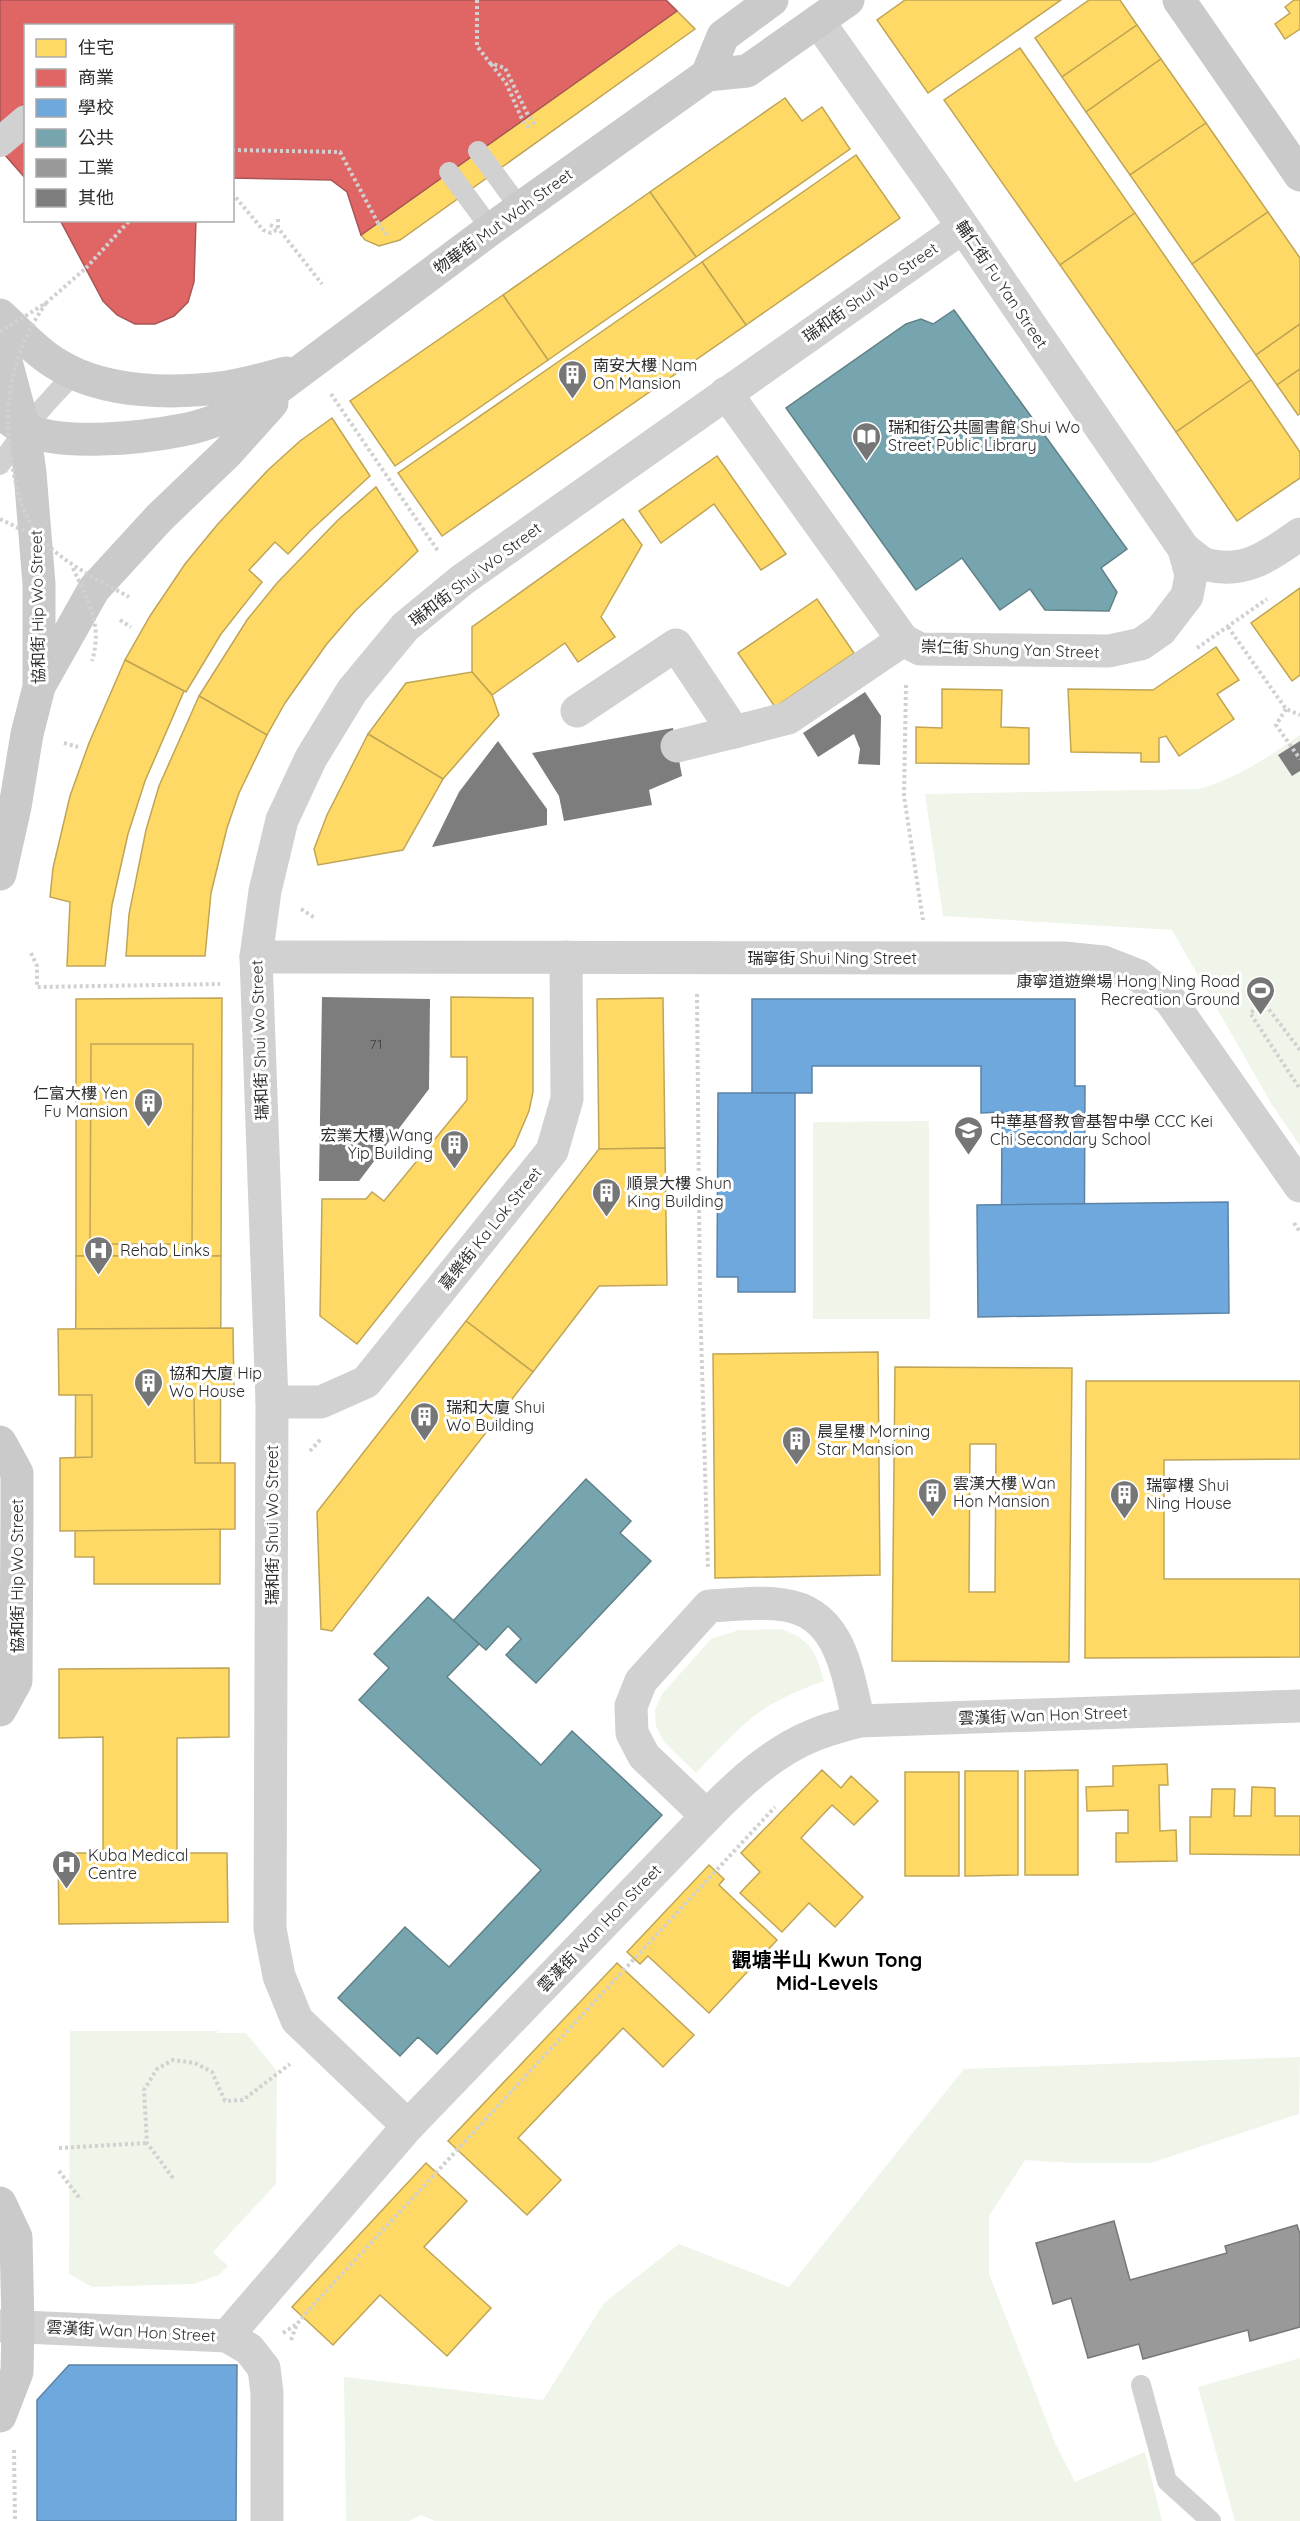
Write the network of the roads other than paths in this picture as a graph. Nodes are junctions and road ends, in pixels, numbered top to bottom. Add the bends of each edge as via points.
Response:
1 (772, 0) edge
2 (848, 0) edge
3 (1179, 0) edge
4 (818, 21) junction
5 (707, 75) junction
6 (24, 122) edge
7 (0, 142) edge
8 (478, 151) dead end
9 (449, 172) dead end
10 (1300, 175) edge
11 (520, 208) junction
12 (963, 227) junction
13 (491, 229) junction
14 (0, 315) edge
15 (0, 339) edge
16 (302, 369) junction
17 (76, 374) junction
18 (726, 393) junction
19 (12, 421) edge
20 (0, 465) edge
21 (1300, 534) edge
22 (1184, 549) junction
23 (903, 640) junction
24 (39, 687) junction
25 (577, 711) dead end
26 (734, 732) junction
27 (676, 746) dead end
28 (8, 804) edge
29 (0, 874) edge
30 (255, 957) junction
31 (566, 957) junction
32 (1300, 1186) edge
33 (272, 1402) junction
34 (0, 1442) edge
35 (8, 1583) edge
36 (1300, 1706) edge
37 (0, 1710) edge
38 (859, 1721) junction
39 (707, 1816) junction
40 (408, 2126) junction
41 (0, 2203) edge
42 (9, 2326) edge
43 (227, 2336) junction
44 (1141, 2385) dead end
45 (0, 2416) edge
46 (267, 2521) edge
47 (1211, 2521) edge

1 - 5 main road via 723,36
2 - 4 main road, 物華街 Mut Wah Street
3 - 10 main road
4 - 5 main road, 物華街 Mut Wah Street via 747,71
4 - 12 street, 輔仁街 Fu Yan Street
5 - 11 main road, 物華街 Mut Wah Street
6 - 7 street
8 - 11 lane
9 - 13 lane
11 - 13 main road, 物華街 Mut Wah Street
12 - 18 street, 瑞和街 Shui Wo Street
12 - 22 street, 輔仁街 Fu Yan Street
13 - 16 main road, 物華街 Mut Wah Street
14 - 17 main road, 物華街 Mut Wah Street via 42,353
15 - 19 main road, 協和街 Hip Wo Street
16 - 17 main road, 物華街 Mut Wah Street via 228,387 189,390 121,386
16 - 19 main road, 物華街 Mut Wah Street via 267,396 233,414 183,430 87,440 58,438
16 - 24 main road, 物華街 Mut Wah Street via 94,589
17 - 19 lane via 56,393
18 - 23 street, 崇仁街 Shung Yan Street
18 - 30 street, 瑞和街 Shui Wo Street via 462,580 405,627 352,691 311,758 282,820
19 - 20 lane
19 - 24 main road, 協和街 Hip Wo Street via 38,549
21 - 22 street via 1270,555 1242,567 1206,565
22 - 23 street, 崇仁街 Shung Yan Street via 1191,574 1187,596 1161,630 1141,644 1109,651 1064,652 920,649
23 - 26 street via 789,718
24 - 28 main road, 協和街 Hip Wo Street
25 - 26 street via 676,645
26 - 27 street
28 - 29 main road, 協和街 Hip Wo Street
30 - 31 street, 瑞寧街 Shui Ning Street
30 - 33 street, 瑞和街 Shui Wo Street
31 - 32 street, 瑞寧街 Shui Ning Street via 1064,958 1103,962 1139,976 1170,1000
31 - 33 street, 嘉樂街 Ka Lok Street via 567,1099 552,1151 366,1382 321,1402
33 - 40 street, 瑞和街 Shui Wo Street via 270,1917 279,1976 297,2020
34 - 35 main road, 協和街 Hip Wo Street via 17,1473
35 - 37 main road, 協和街 Hip Wo Street via 16,1681
36 - 38 street, 雲漢街 Wan Hon Street
38 - 39 street, 雲漢街 Wan Hon Street via 813,1736 771,1758
38 - 39 street via 839,1645 825,1626 806,1612 784,1605 709,1606 641,1681 631,1706 632,1732 644,1756
39 - 40 street, 雲漢街 Wan Hon Street
40 - 43 street, 雲漢街 Wan Hon Street
41 - 42 main road via 16,2237
42 - 43 street, 雲漢街 Wan Hon Street
42 - 45 main road via 17,2372
43 - 46 street via 249,2349 264,2368
44 - 47 lane via 1167,2481

